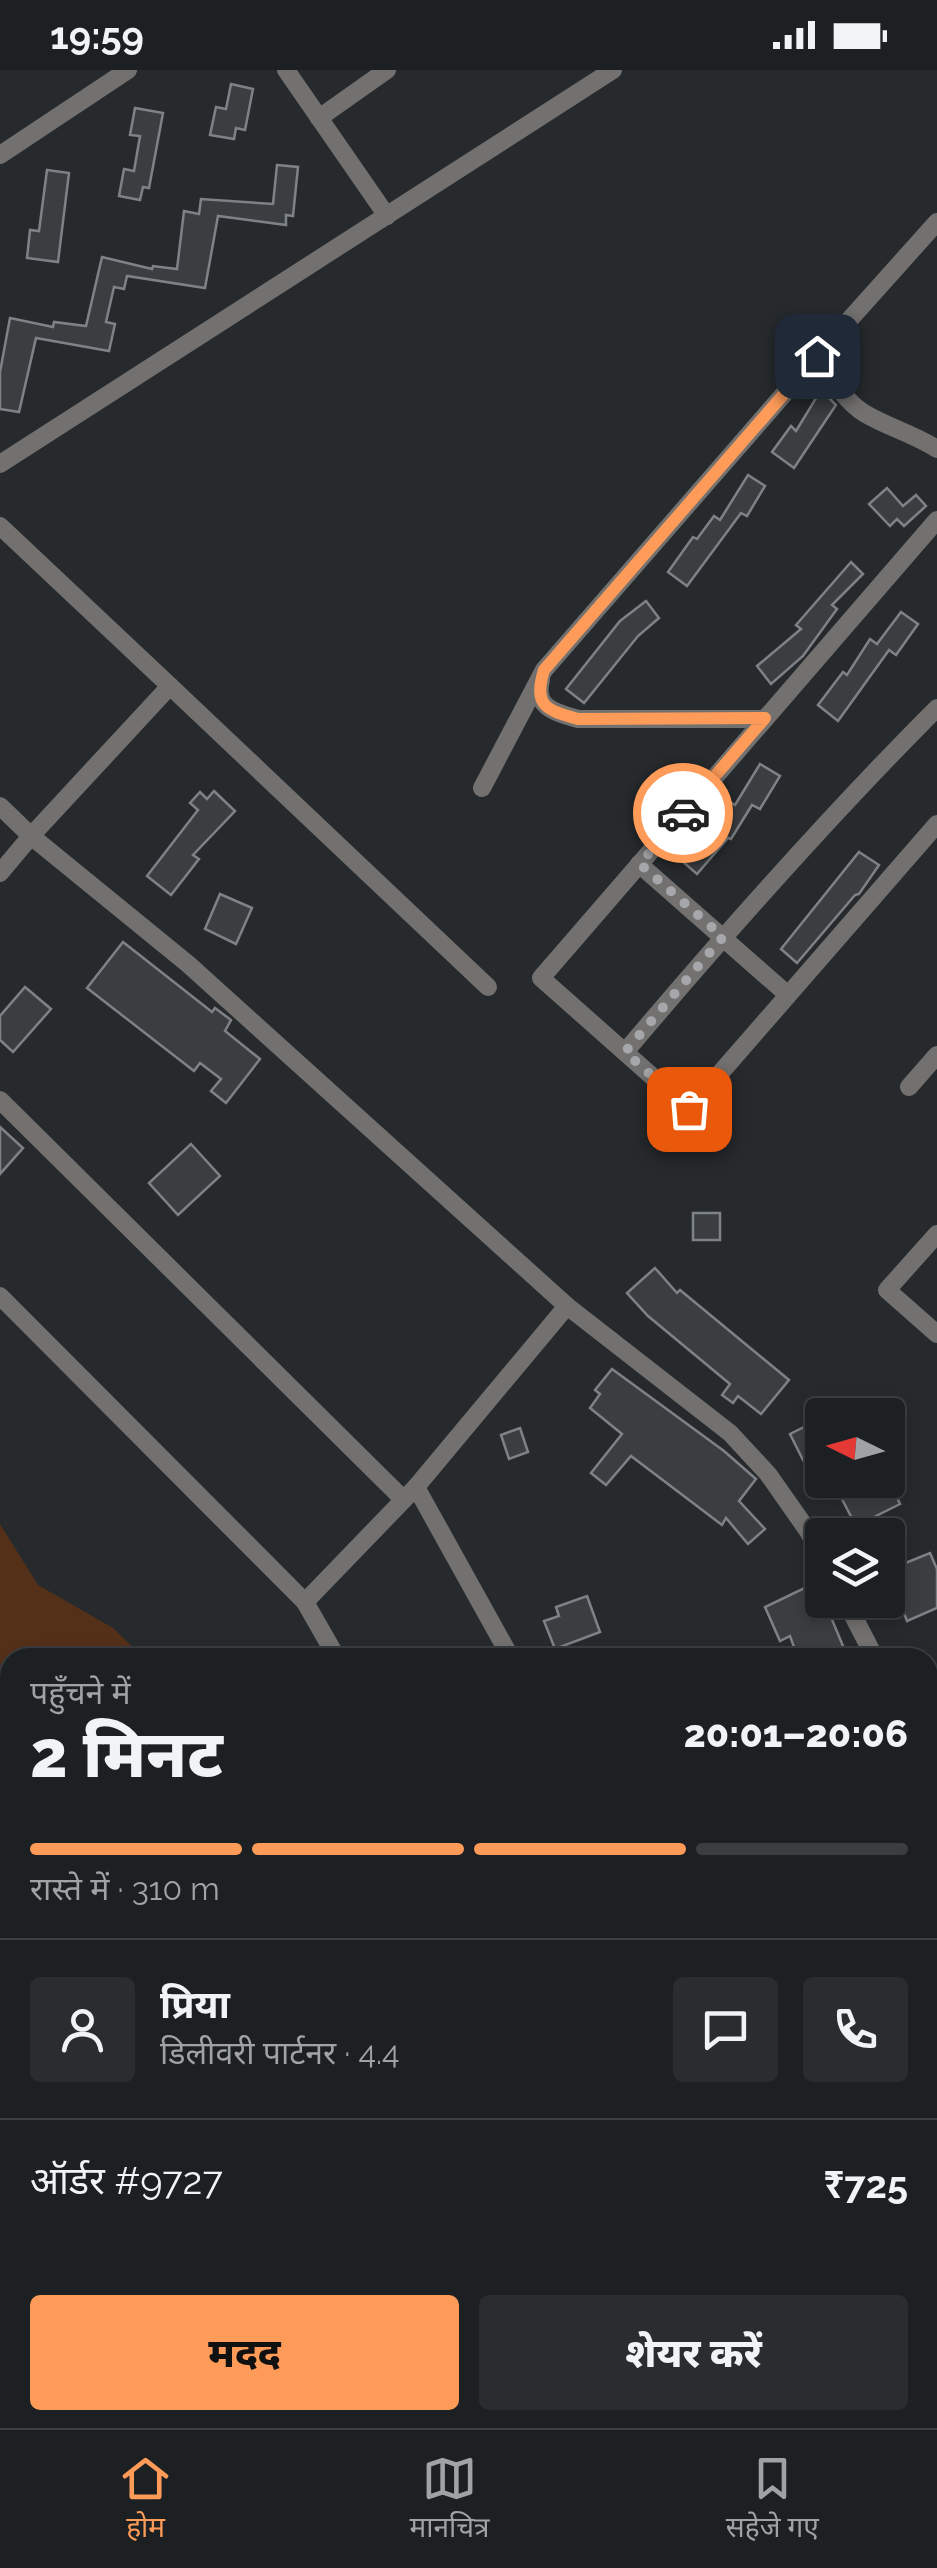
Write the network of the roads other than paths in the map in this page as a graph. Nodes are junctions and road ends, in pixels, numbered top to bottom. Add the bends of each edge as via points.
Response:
1 (128, 70) edge
2 (286, 70) edge
3 (388, 70) edge
4 (613, 70) edge
5 (319, 118) junction
6 (0, 155) edge
7 (386, 216) junction
8 (937, 222) edge
9 (817, 356) junction
10 (937, 449) edge
11 (0, 464) edge
12 (937, 520) edge
13 (0, 526) edge
14 (544, 670) junction
15 (170, 686) junction
16 (937, 708) edge
17 (765, 718) junction
18 (482, 788) dead end
19 (0, 806) edge
20 (937, 824) edge
21 (32, 836) junction
22 (640, 864) junction
23 (0, 873) edge
24 (723, 937) junction
25 (488, 987) dead end
26 (788, 995) junction
27 (625, 1052) junction
28 (937, 1055) edge
29 (909, 1086) dead end
30 (0, 1100) edge
31 (937, 1234) edge
32 (0, 1296) edge
33 (567, 1306) junction
34 (937, 1334) edge
35 (409, 1493) junction
36 (805, 1527) edge
37 (305, 1602) junction
38 (855, 1618) edge
39 (331, 1648) edge
40 (505, 1648) edge
41 (871, 1648) edge

1 - 6 street
2 - 5 street
3 - 5 street
4 - 7 street
5 - 7 street
7 - 11 street
8 - 9 street
9 - 10 street via 864,414
9 - 14 street
12 - 17 street
13 - 15 street
14 - 17 street via 542,702 578,719
14 - 18 street
15 - 21 street
15 - 25 street
16 - 24 street
17 - 22 street
19 - 21 street
20 - 26 street
21 - 23 street
21 - 33 street via 188,964
22 - 24 street
22 - 27 street via 541,978
24 - 26 street
24 - 27 street
26 - 27 street via 689,1109
28 - 29 street
30 - 35 street
31 - 34 street via 887,1290
32 - 37 street
33 - 35 street
33 - 36 street via 730,1433
35 - 37 street
35 - 40 street
37 - 39 street
38 - 41 street

